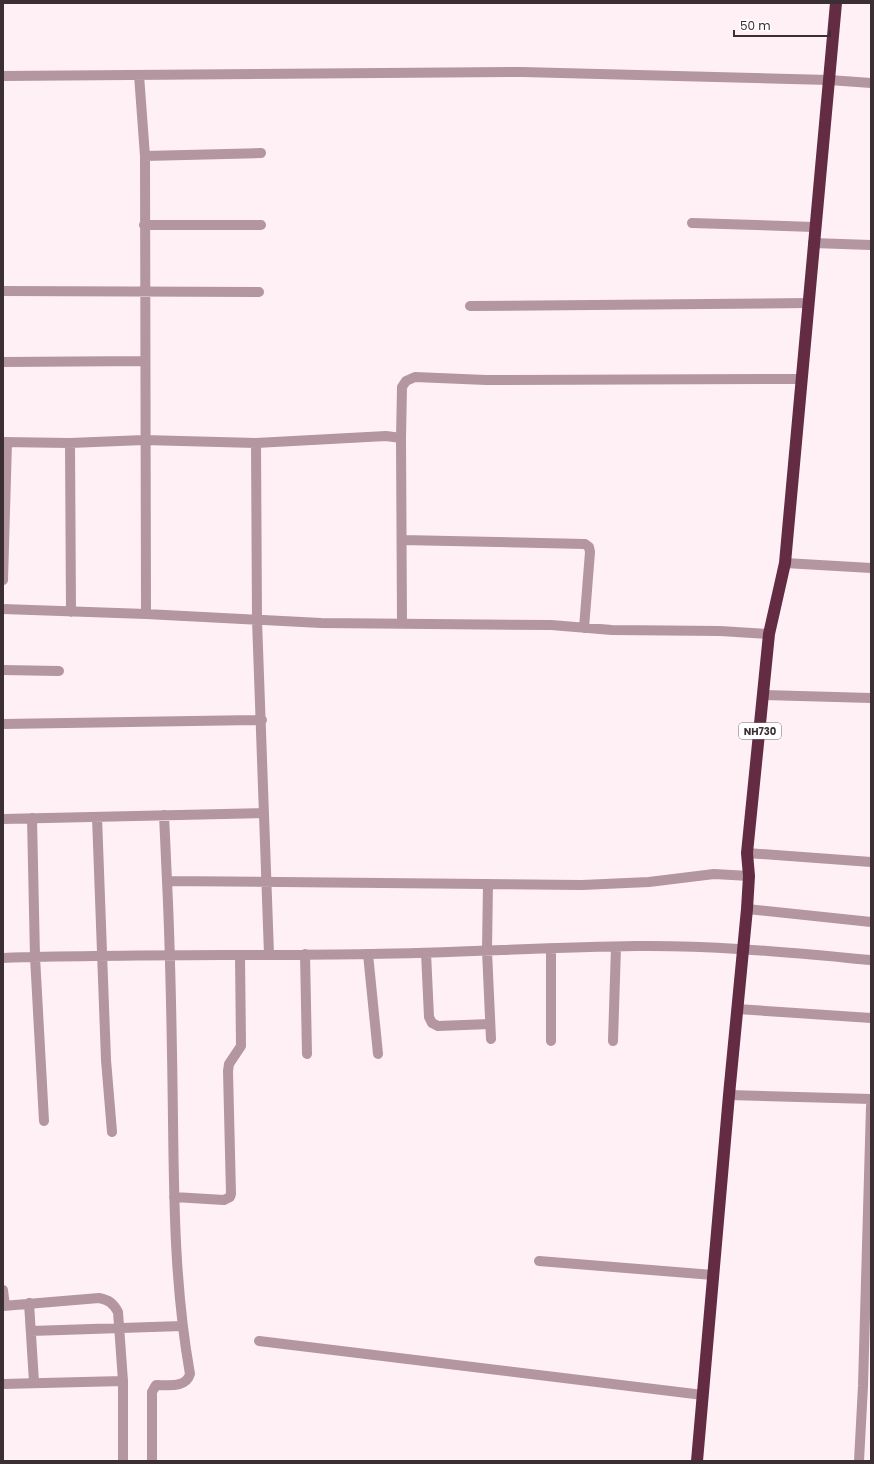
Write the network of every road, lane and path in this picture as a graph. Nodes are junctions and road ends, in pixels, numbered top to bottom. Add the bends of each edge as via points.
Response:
1 (836, 3) edge
2 (139, 75) junction
3 (3, 76) edge
4 (829, 80) junction
5 (871, 83) edge
6 (261, 153) dead end
7 (145, 156) junction
8 (692, 223) dead end
9 (144, 225) junction
10 (261, 225) dead end
11 (814, 227) junction
12 (813, 243) junction
13 (871, 246) edge
14 (3, 291) edge
15 (144, 292) junction
16 (259, 292) dead end
17 (808, 303) junction
18 (470, 306) dead end
19 (144, 361) junction
20 (3, 362) edge
21 (801, 380) junction
22 (401, 438) junction
23 (144, 440) junction
24 (5, 442) edge
25 (70, 443) junction
26 (256, 443) junction
27 (402, 540) junction
28 (785, 563) junction
29 (871, 568) edge
30 (3, 580) edge
31 (3, 610) edge
32 (71, 612) junction
33 (146, 614) junction
34 (257, 620) junction
35 (402, 623) junction
36 (584, 628) junction
37 (769, 634) junction
38 (3, 670) edge
39 (59, 671) dead end
40 (764, 695) junction
41 (871, 698) edge
42 (262, 720) junction
43 (3, 724) edge
44 (264, 813) junction
45 (164, 815) junction
46 (32, 818) junction
47 (96, 818) junction
48 (3, 819) edge
49 (747, 853) junction
50 (871, 862) edge
51 (749, 876) junction
52 (167, 881) junction
53 (267, 881) junction
54 (488, 884) junction
55 (747, 909) junction
56 (871, 922) edge
57 (616, 947) junction
58 (743, 948) junction
59 (551, 949) junction
60 (487, 951) junction
61 (426, 953) junction
62 (171, 954) junction
63 (269, 954) junction
64 (305, 954) junction
65 (368, 954) junction
66 (102, 955) junction
67 (240, 956) junction
68 (35, 957) junction
69 (3, 958) edge
70 (871, 960) edge
71 (737, 1009) junction
72 (871, 1018) edge
73 (490, 1024) junction
74 (491, 1040) dead end
75 (551, 1041) dead end
76 (613, 1041) dead end
77 (307, 1054) dead end
78 (378, 1054) dead end
79 (729, 1095) junction
80 (871, 1099) edge
81 (871, 1106) edge
82 (44, 1121) dead end
83 (112, 1132) dead end
84 (174, 1197) junction
85 (869, 1224) edge
86 (539, 1261) dead end
87 (713, 1275) junction
88 (3, 1290) edge
89 (868, 1290) edge
90 (29, 1303) junction
91 (4, 1306) edge
92 (182, 1326) junction
93 (120, 1328) junction
94 (30, 1331) junction
95 (259, 1341) dead end
96 (867, 1358) edge
97 (123, 1381) junction
98 (34, 1382) junction
99 (3, 1384) edge
100 (703, 1395) junction
101 (866, 1418) edge
102 (123, 1461) edge
103 (152, 1461) edge
104 (697, 1461) edge
105 (859, 1461) edge

1 - 4 highway, NH730
2 - 3 street
2 - 4 street via 522,72
2 - 7 street
4 - 5 street
4 - 11 highway, NH730
6 - 7 street
7 - 9 street
8 - 11 street
9 - 10 street
9 - 15 street
11 - 12 highway, NH730
12 - 13 street
12 - 17 highway, NH730
14 - 15 street
15 - 16 street
15 - 19 street
17 - 18 street
17 - 21 highway, NH730
19 - 20 street
19 - 23 street
21 - 22 street via 486,380 415,377 406,381 402,387
21 - 28 highway, NH730
22 - 26 street via 386,436
22 - 27 street
23 - 25 street
23 - 26 street
23 - 33 street
24 - 25 street
24 - 30 street
25 - 32 street
26 - 34 street
27 - 35 street
27 - 36 street via 585,544 590,552
28 - 29 street
28 - 37 highway, NH730
31 - 32 street
32 - 33 street
33 - 34 street
34 - 35 street
34 - 42 street
35 - 36 street via 551,625
36 - 37 street
37 - 40 highway, NH730
38 - 39 street
40 - 41 street
40 - 49 highway, NH730
42 - 43 street
42 - 44 street
44 - 45 street
44 - 53 street
45 - 47 street
45 - 52 street
46 - 47 street
46 - 48 street
46 - 68 street
47 - 66 street
49 - 50 street
49 - 51 highway, NH730
51 - 54 street via 714,874 649,882 582,885
51 - 55 highway, NH730
52 - 53 street
52 - 62 street
53 - 54 street
53 - 63 street
54 - 60 street
55 - 56 street
55 - 58 highway, NH730
57 - 58 street
57 - 59 street
57 - 76 street
58 - 70 street
58 - 71 highway, NH730
59 - 60 street
59 - 75 street
60 - 61 street
60 - 73 street
61 - 65 street
61 - 73 street via 429,1017 432,1023 438,1026
62 - 66 street
62 - 67 street
62 - 84 street
63 - 64 street
63 - 67 street
64 - 65 street
64 - 77 street
65 - 78 street
66 - 68 street
66 - 83 street
67 - 84 street via 241,1046 229,1064 228,1071 231,1194 224,1200
68 - 69 street
68 - 82 street
71 - 72 street
71 - 79 highway, NH730
73 - 74 street
79 - 80 street
79 - 87 highway, NH730
81 - 85 street
84 - 92 street via 176,1268
85 - 89 street
86 - 87 street
87 - 100 highway, NH730
88 - 91 street
89 - 96 street
90 - 91 street
90 - 93 street via 99,1298 109,1300 118,1312
90 - 94 street
92 - 93 street
92 - 103 street via 189,1379 184,1384 156,1385 153,1388
93 - 94 street
93 - 97 street
94 - 98 street
95 - 100 street
96 - 101 street
97 - 98 street
97 - 102 street
98 - 99 street
100 - 104 highway, NH730
101 - 105 street

